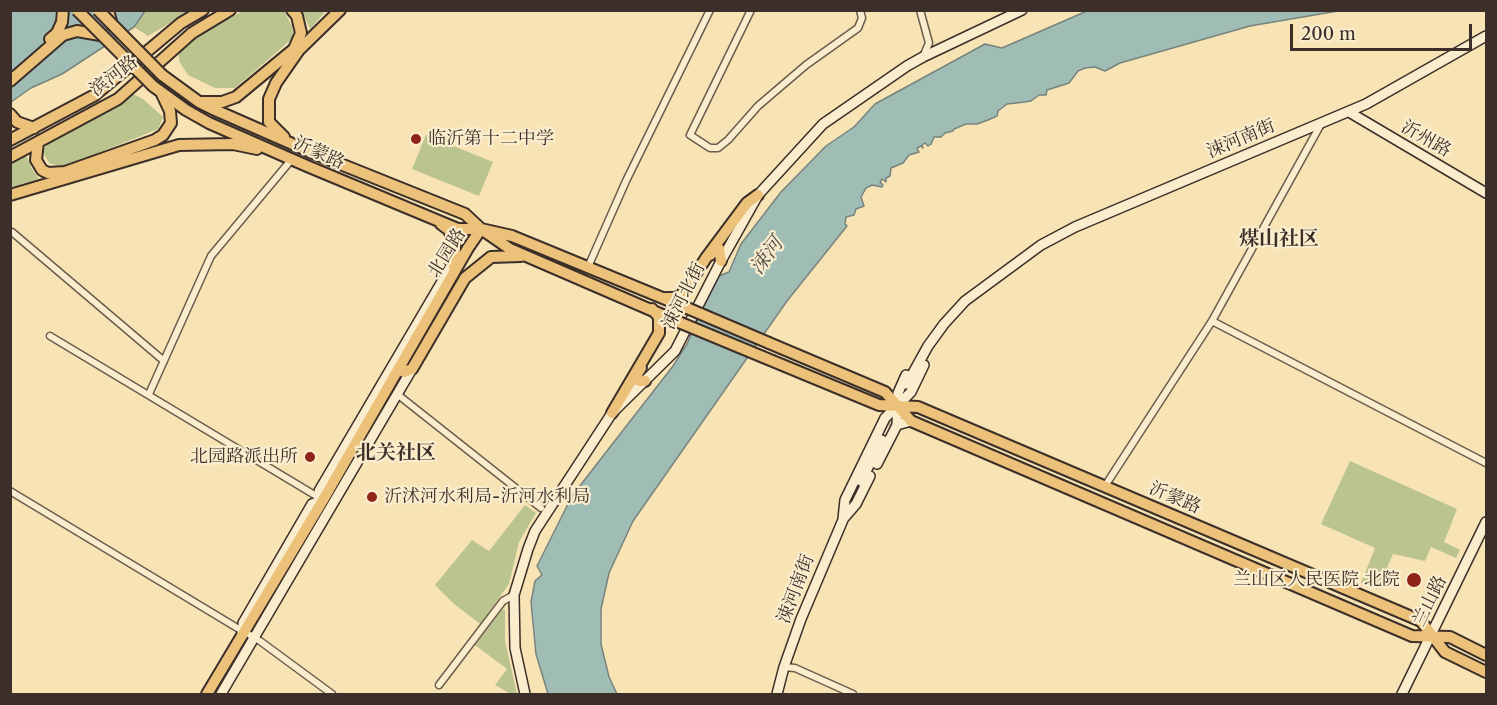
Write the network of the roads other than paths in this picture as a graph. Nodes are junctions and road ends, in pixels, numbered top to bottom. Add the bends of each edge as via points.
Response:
1 (63, 10) edge
2 (77, 10) edge
3 (98, 10) edge
4 (108, 10) edge
5 (203, 10) edge
6 (230, 10) edge
7 (292, 10) edge
8 (340, 10) edge
9 (710, 10) edge
10 (751, 10) edge
11 (860, 10) edge
12 (920, 10) edge
13 (1022, 10) edge
14 (112, 25) junction
15 (1486, 35) edge
16 (100, 36) junction
17 (1486, 41) edge
18 (929, 43) junction
19 (1476, 43) junction
20 (944, 46) junction
21 (922, 57) junction
22 (10, 71) edge
23 (10, 81) edge
24 (162, 94) junction
25 (199, 102) junction
26 (1349, 112) junction
27 (14, 118) edge
28 (1321, 124) junction
29 (34, 128) junction
30 (10, 140) edge
31 (38, 142) junction
32 (299, 147) junction
33 (279, 153) junction
34 (10, 157) edge
35 (292, 159) junction
36 (1486, 193) edge
37 (10, 195) edge
38 (758, 195) junction
39 (436, 220) junction
40 (481, 229) junction
41 (10, 233) edge
42 (525, 256) junction
43 (455, 259) junction
44 (721, 261) junction
45 (588, 267) junction
46 (453, 274) junction
47 (661, 297) junction
48 (687, 308) junction
49 (652, 309) junction
50 (1212, 321) junction
51 (681, 323) junction
52 (50, 336) dead end
53 (164, 361) junction
54 (408, 371) junction
55 (645, 381) junction
56 (906, 388) junction
57 (885, 392) junction
58 (149, 394) junction
59 (397, 394) junction
60 (897, 406) junction
61 (918, 407) junction
62 (612, 413) junction
63 (911, 421) junction
64 (892, 425) junction
65 (1486, 462) edge
66 (1106, 486) junction
67 (10, 491) edge
68 (326, 501) junction
69 (541, 508) dead end
70 (843, 519) junction
71 (1486, 522) edge
72 (514, 595) junction
73 (249, 635) junction
74 (1431, 635) junction
75 (1486, 656) edge
76 (784, 667) junction
77 (1486, 672) edge
78 (439, 685) dead end
79 (201, 694) edge
80 (207, 694) edge
81 (215, 694) edge
82 (221, 694) edge
83 (332, 694) edge
84 (525, 694) edge
85 (777, 694) edge
86 (853, 694) edge
87 (1402, 694) edge

1 - 22 main road via 57,33
2 - 16 main road, 沂蒙路, bridge
3 - 14 main road, 沂蒙路, bridge
4 - 14 main road, bridge
5 - 29 main road, 滨河路 via 181,23 95,94
6 - 31 main road, 滨河路 via 192,33 118,99
7 - 25 main road via 301,33 294,50 236,97 222,102
8 - 32 main road via 299,50 269,99 269,122
9 - 45 street
10 - 11 street via 690,135 710,148 723,144 758,106 858,28
12 - 18 street
13 - 20 main road, 涑河北街
14 - 25 main road, 沂蒙路, bridge via 162,75
15 - 19 main road, 涑河南街
16 - 23 main road via 77,31 63,35
16 - 24 main road, 沂蒙路, bridge
17 - 19 main road
18 - 20 street
18 - 21 street
19 - 26 main road, 涑河南街
20 - 21 main road, 涑河北街
21 - 38 main road, 涑河北街 via 824,124
24 - 31 main road via 171,123 155,140 65,172 48,173 36,160
24 - 33 main road, 沂蒙路 via 209,123
25 - 32 main road, 沂蒙路
26 - 28 main road, 涑河南街
26 - 36 main road, 沂州路
27 - 29 main road
28 - 50 street
28 - 56 main road, 涑河南街 via 1075,227 1041,245 965,301 928,346
29 - 30 main road, 滨河路
31 - 34 main road, 滨河路
32 - 40 main road, 沂蒙路 via 465,214
33 - 35 main road, 沂蒙路
33 - 37 main road via 233,144 179,145
35 - 39 main road, 沂蒙路
35 - 53 street via 211,256
38 - 44 main road, 涑河北街
38 - 47 main road via 747,203 681,296
39 - 40 main road, 沂蒙路 via 458,229
39 - 43 main road via 449,230
40 - 42 main road, 沂蒙路
40 - 45 main road, 沂蒙路 via 512,236
40 - 46 main road, 北园路
40 - 54 main road, 北园路 via 474,251
41 - 53 street
42 - 49 main road, 沂蒙路
42 - 54 main road via 491,257 465,278
43 - 46 main road
43 - 68 main road via 319,491
44 - 48 main road via 719,249 715,249 686,293
44 - 55 main road, 涑河北街 via 675,351
45 - 47 main road, 沂蒙路
46 - 68 main road, 北园路
47 - 48 main road, 沂蒙路
48 - 57 main road, 沂蒙路, bridge
49 - 51 main road, 沂蒙路
49 - 62 main road via 659,317 659,333
50 - 65 street
50 - 66 street
51 - 55 main road via 666,324 637,374 639,381
51 - 60 main road, 沂蒙路, bridge via 879,405
52 - 58 street
53 - 58 street
54 - 59 main road
54 - 68 main road, 北园路
55 - 62 main road, 涑河北街
56 - 57 main road
56 - 60 main road, 涑河南街
56 - 61 main road
57 - 60 main road, 沂蒙路
58 - 68 street
59 - 69 street
59 - 73 main road
60 - 61 main road, 沂蒙路
60 - 63 main road, 沂蒙路
60 - 64 main road, 涑河南街
60 - 70 main road via 885,418 845,500
61 - 66 main road, 沂蒙路
62 - 72 main road, 涑河北街 via 535,531
63 - 64 main road
63 - 74 main road, 沂蒙路 via 1412,636
64 - 70 main road, 涑河南街
64 - 70 main road via 856,504
66 - 74 main road, 沂蒙路 via 1421,621
67 - 73 street
68 - 73 main road, 北园路
70 - 76 main road, 涑河南街
71 - 74 main road, 兰山路
72 - 78 street via 503,601
72 - 84 main road, 涑河北街 via 515,648
73 - 79 main road via 236,635
73 - 80 main road, 北园路
73 - 81 main road, 北园路
73 - 82 main road
73 - 83 street
74 - 75 main road, 沂蒙路 via 1450,637
74 - 77 main road, 沂蒙路 via 1445,652
74 - 87 main road, 兰山路
76 - 85 main road, 涑河南街
76 - 86 street via 795,668

